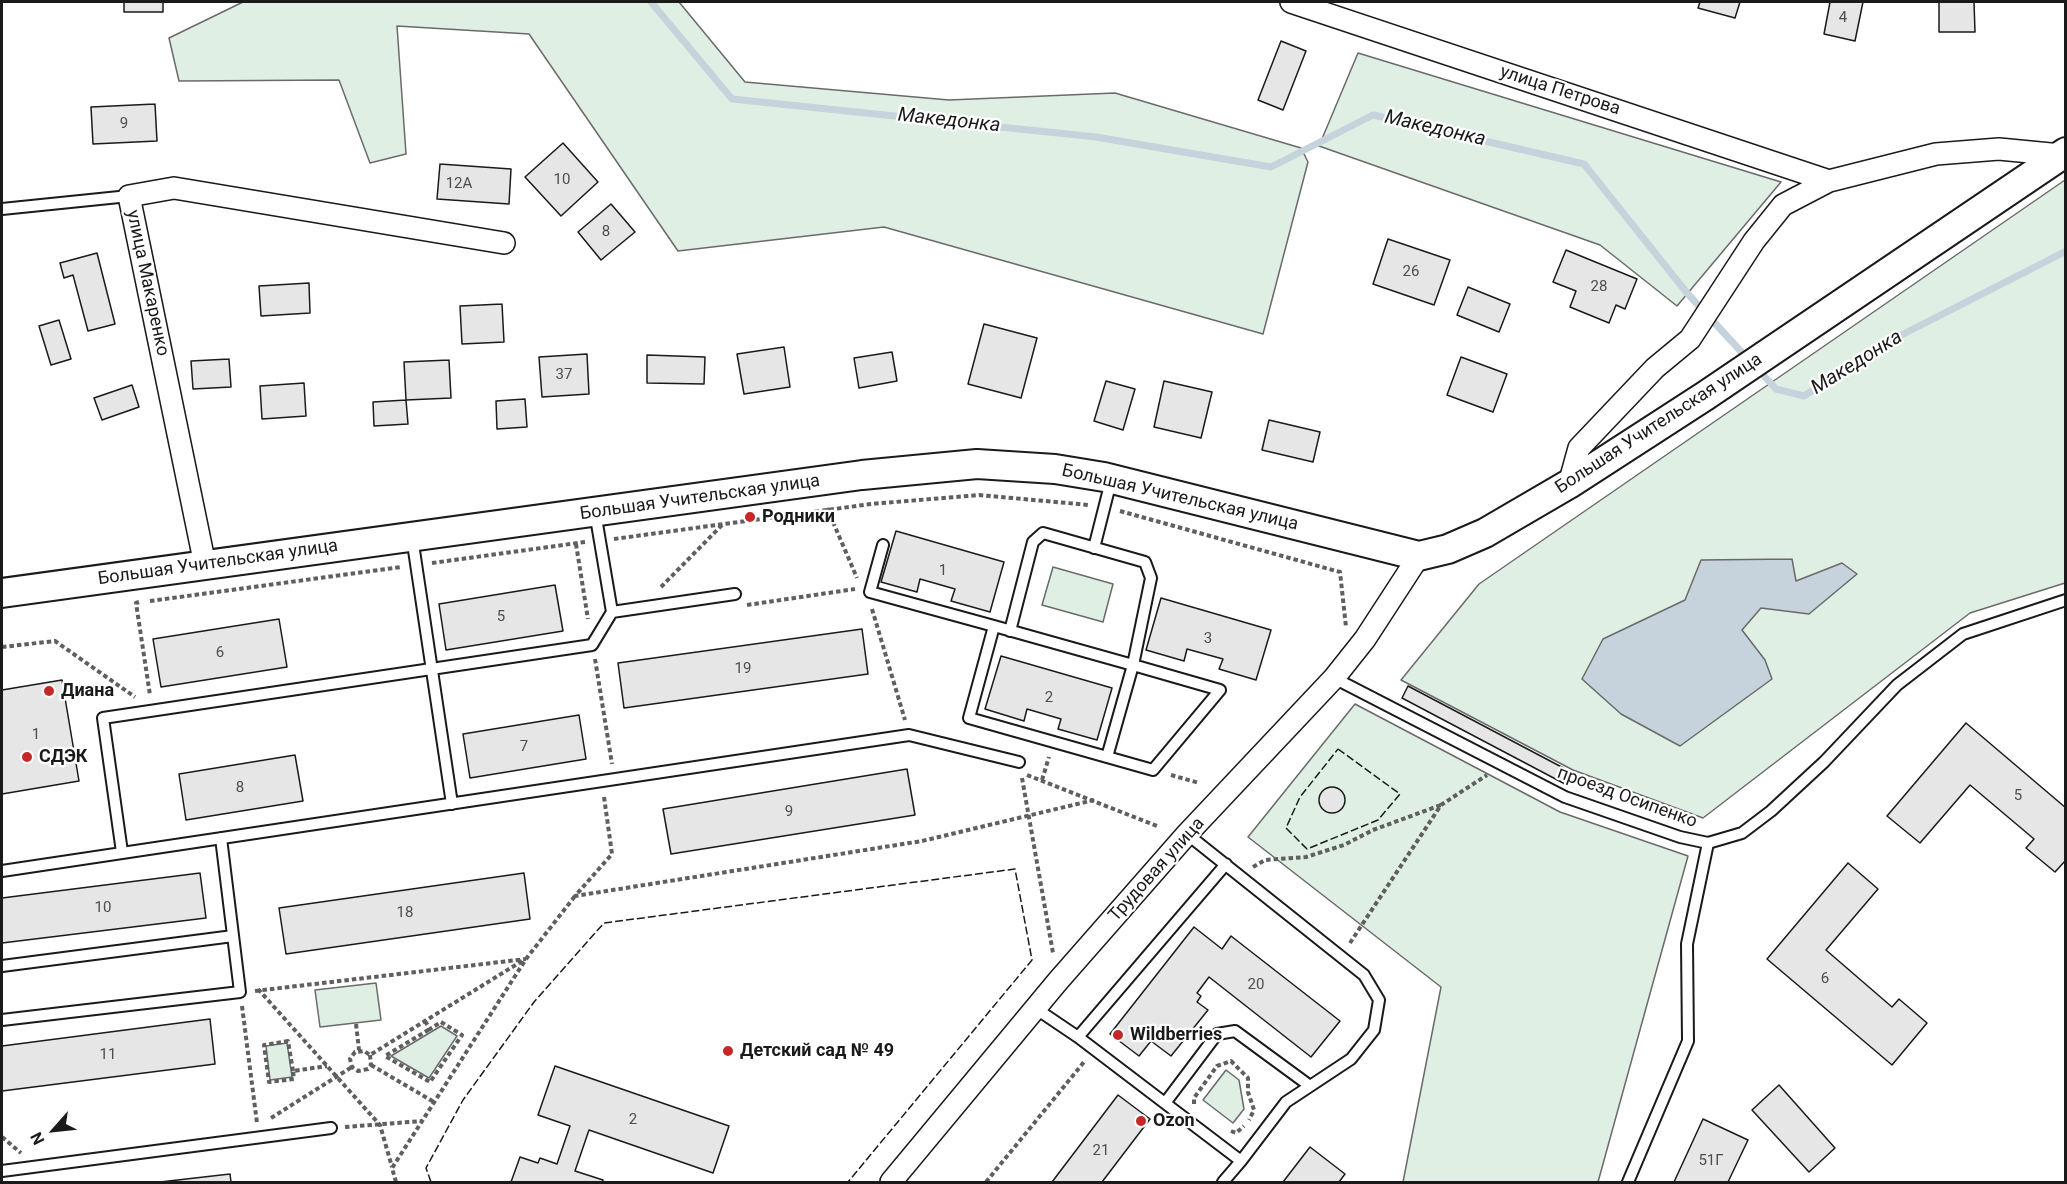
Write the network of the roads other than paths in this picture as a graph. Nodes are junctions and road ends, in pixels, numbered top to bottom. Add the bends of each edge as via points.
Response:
1 (1291, 2) edge
2 (2063, 154) edge
3 (1829, 181) junction
4 (129, 196) junction
5 (2, 209) edge
6 (504, 243) dead end
7 (1112, 479) junction
8 (1569, 484) junction
9 (595, 512) junction
10 (412, 537) junction
11 (883, 545) dead end
12 (1094, 548) junction
13 (1419, 556) junction
14 (204, 565) junction
15 (2, 593) edge
16 (735, 594) road end
17 (2066, 600) edge
18 (612, 612) junction
19 (994, 626) junction
20 (1010, 631) junction
21 (1133, 665) junction
22 (432, 671) junction
23 (1334, 678) junction
24 (1107, 757) junction
25 (1018, 762) dead end
26 (452, 804) junction
27 (1187, 834) junction
28 (221, 838) junction
29 (1708, 843) junction
30 (122, 852) junction
31 (1226, 864) junction
32 (2, 871) edge
33 (233, 936) junction
34 (2, 966) edge
35 (1035, 1008) junction
36 (2, 1020) edge
37 (1078, 1036) junction
38 (1310, 1086) junction
39 (1165, 1104) junction
40 (332, 1128) road end
41 (1240, 1161) junction
42 (2, 1172) edge
43 (891, 1182) edge
44 (1223, 1182) edge
45 (1628, 1182) edge

1 - 3 street, улица Петрова
2 - 3 street via 2000,149 1936,154
2 - 8 main road, Большая Учительская улица
3 - 8 street via 1783,205 1754,240 1690,339 1655,368 1579,448
4 - 5 lane
4 - 6 street, улица Макаренко via 174,188
4 - 14 street, улица Макаренко
7 - 9 main road, Большая Учительская улица via 1055,469 977,464 862,475
7 - 12 lane
7 - 13 main road, Большая Учительская улица
8 - 13 main road, Большая Учительская улица via 1485,533
9 - 10 main road, Большая Учительская улица
9 - 18 lane
10 - 14 main road, Большая Учительская улица
10 - 22 lane
11 - 19 lane via 870,592
12 - 20 lane via 1043,533 1033,542
12 - 21 lane via 1145,561 1151,578
13 - 23 street, Трудовая улица via 1365,639
14 - 15 main road, Большая Учительская улица
16 - 18 lane
17 - 29 lane, проезд Осипенко via 1963,634 1897,685 1771,811 1742,833
18 - 22 lane via 592,645
19 - 20 lane
19 - 24 lane via 969,718
20 - 21 lane
21 - 24 lane
21 - 24 lane via 1220,690 1153,770
22 - 26 lane
22 - 30 lane via 103,718
23 - 27 street, Трудовая улица
23 - 29 lane, проезд Осипенко via 1565,797
25 - 26 lane via 909,735
26 - 28 lane
27 - 31 lane
27 - 35 street, Трудовая улица
28 - 30 lane
28 - 33 lane
29 - 45 lane via 1687,944 1688,1041
30 - 32 lane
31 - 37 lane
31 - 38 lane via 1364,975 1380,1000 1374,1030 1351,1059
33 - 34 lane
33 - 36 lane via 240,992
35 - 37 lane
35 - 43 street, Трудовая улица
37 - 39 lane
38 - 39 lane via 1235,1030 1217,1034
38 - 41 lane via 1286,1102
39 - 41 lane
40 - 42 lane
41 - 44 lane

